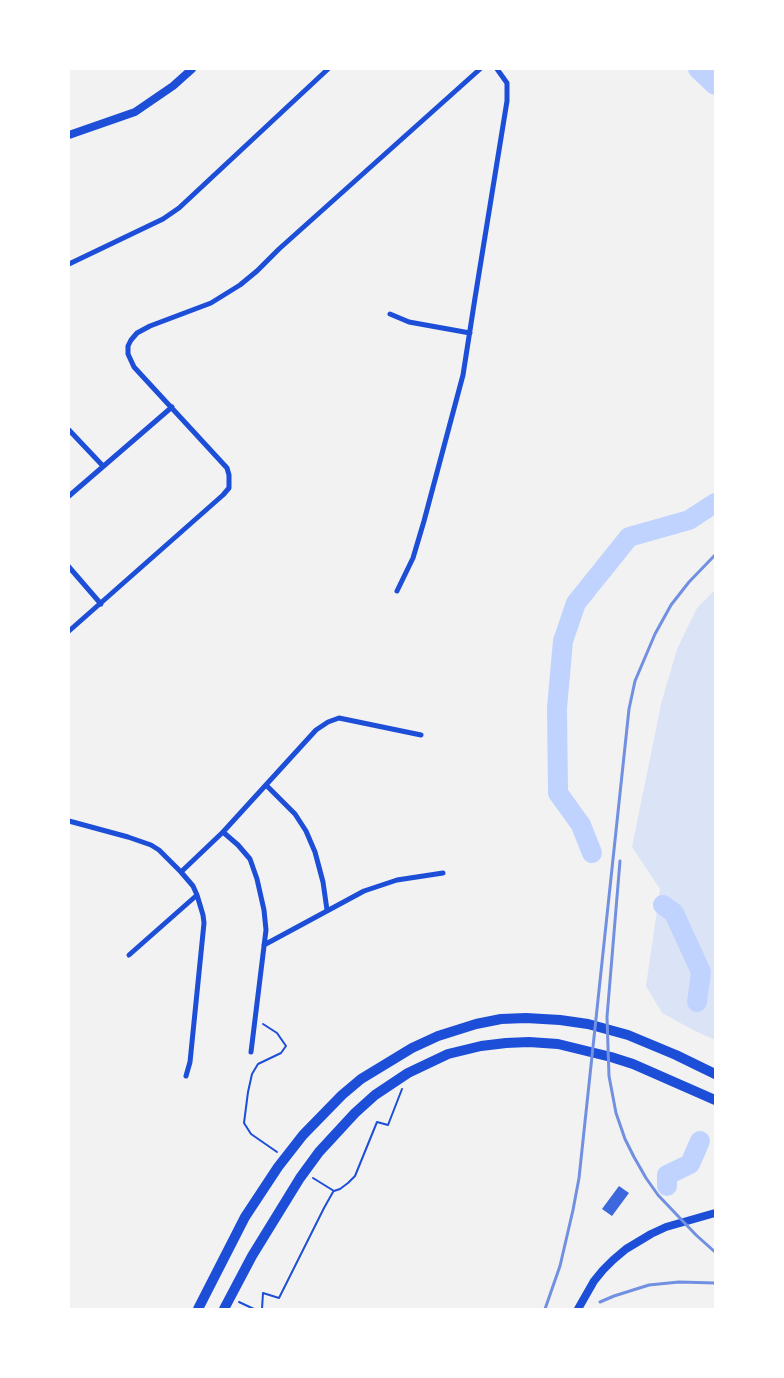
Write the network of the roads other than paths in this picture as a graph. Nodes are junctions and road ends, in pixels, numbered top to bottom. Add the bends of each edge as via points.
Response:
1 (192, 69) edge
2 (328, 69) edge
3 (480, 69) edge
4 (497, 69) edge
5 (321, 71) edge
6 (69, 135) edge
7 (69, 264) edge
8 (390, 314) dead end
9 (470, 333) junction
10 (172, 407) junction
11 (69, 430) edge
12 (102, 466) junction
13 (69, 496) edge
14 (69, 567) edge
15 (397, 591) dead end
16 (101, 604) junction
17 (69, 631) edge
18 (421, 735) dead end
19 (266, 785) junction
20 (69, 821) edge
21 (223, 832) junction
22 (181, 872) junction
23 (443, 874) dead end
24 (198, 895) junction
25 (327, 910) junction
26 (264, 945) junction
27 (128, 955) dead end
28 (251, 1052) dead end
29 (715, 1074) edge
30 (186, 1076) dead end
31 (715, 1100) edge
32 (715, 1213) edge
33 (198, 1309) edge
34 (224, 1309) edge
35 (578, 1309) edge

1 - 6 street via 135,112
2 - 5 street
3 - 10 street via 240,285 211,303 150,326 131,340 128,354 134,367
4 - 9 street via 508,83 508,92
5 - 7 street via 179,208 163,220
8 - 9 street via 409,322
9 - 15 street via 459,395 424,520
10 - 12 street
10 - 16 street via 227,468 229,488
11 - 12 street
12 - 13 street
14 - 16 street
16 - 17 street
18 - 19 street via 339,718 316,730
19 - 21 street
19 - 25 street via 295,814 306,831 321,874
20 - 22 street via 151,845
21 - 22 street
21 - 26 street via 250,858 264,910
22 - 24 street
23 - 25 street via 397,880 364,891
24 - 27 street
24 - 30 street via 204,922
25 - 26 street
26 - 28 street
29 - 33 main road via 628,1035 588,1024 501,1019 438,1036 361,1079 303,1135 262,1191 229,1246
31 - 34 main road via 610,1056 558,1044 529,1042 481,1046 448,1054 408,1073 375,1095 319,1152 252,1256
32 - 35 street via 666,1227 639,1241 613,1260 594,1281

